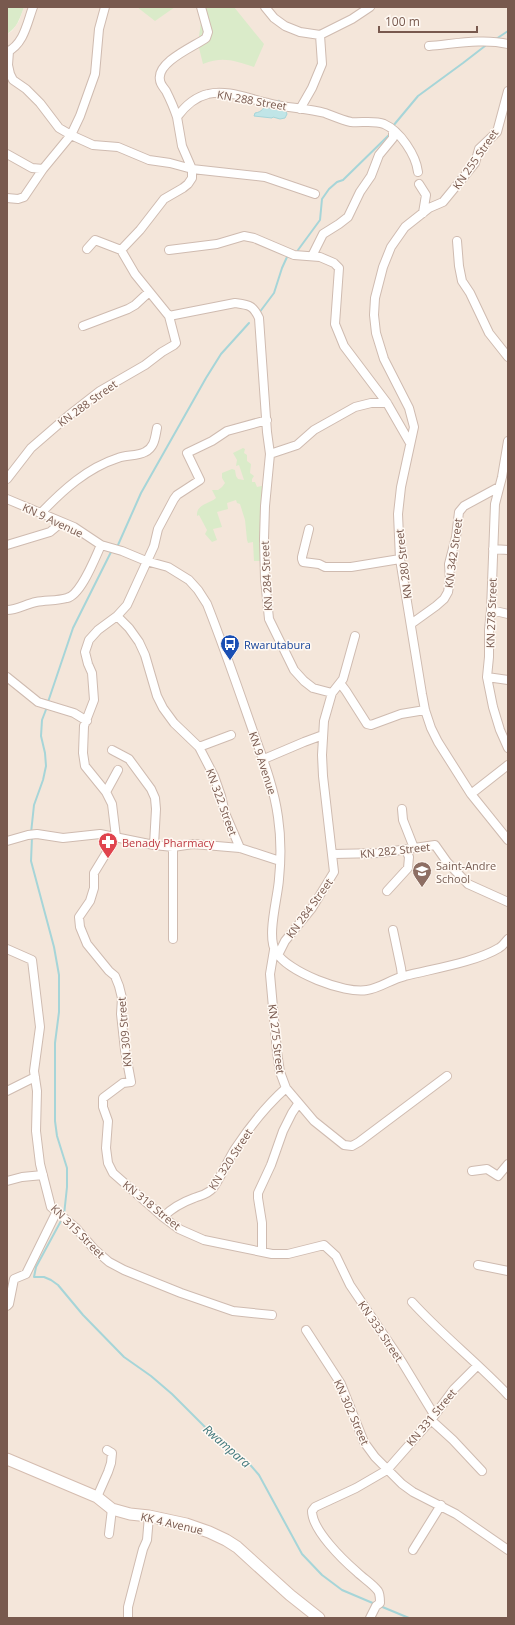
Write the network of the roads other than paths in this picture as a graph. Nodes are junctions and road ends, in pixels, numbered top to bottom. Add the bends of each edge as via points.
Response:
1 (33, 7) edge
2 (105, 7) edge
3 (201, 7) edge
4 (265, 7) edge
5 (370, 7) edge
6 (320, 35) junction
7 (508, 44) edge
8 (429, 46) dead end
9 (8, 52) edge
10 (508, 91) edge
11 (300, 109) junction
12 (177, 117) junction
13 (393, 130) junction
14 (71, 135) junction
15 (7, 154) edge
16 (43, 169) junction
17 (192, 169) junction
18 (418, 172) dead end
19 (419, 184) dead end
20 (315, 194) dead end
21 (7, 198) edge
22 (443, 202) joint
23 (423, 213) junction
24 (458, 241) dead end
25 (87, 249) dead end
26 (121, 250) junction
27 (169, 250) dead end
28 (312, 256) junction
29 (149, 292) junction
30 (169, 316) junction
31 (83, 326) dead end
32 (508, 357) edge
33 (387, 403) junction
34 (267, 420) junction
35 (157, 428) dead end
36 (508, 441) edge
37 (410, 443) junction
38 (270, 454) junction
39 (505, 477) edge
40 (7, 479) edge
41 (499, 487) junction
42 (7, 499) edge
43 (41, 513) junction
44 (62, 522) junction
45 (309, 529) dead end
46 (7, 544) edge
47 (101, 545) junction
48 (493, 549) junction
49 (508, 550) edge
50 (400, 559) junction
51 (146, 561) junction
52 (7, 610) edge
53 (491, 610) junction
54 (508, 614) edge
55 (117, 616) junction
56 (410, 624) junction
57 (355, 636) dead end
58 (7, 677) edge
59 (487, 677) junction
60 (508, 680) edge
61 (340, 683) junction
62 (332, 693) junction
63 (425, 710) junction
64 (87, 721) junction
65 (230, 735) dead end
66 (323, 735) junction
67 (508, 745) edge
68 (199, 747) junction
69 (112, 750) dead end
70 (264, 759) junction
71 (508, 765) edge
72 (118, 770) dead end
73 (106, 792) junction
74 (471, 794) junction
75 (402, 809) dead end
76 (116, 837) junction
77 (8, 839) edge
78 (508, 840) edge
79 (154, 846) junction
80 (173, 847) junction
81 (240, 848) junction
82 (410, 849) junction
83 (333, 854) junction
84 (280, 861) junction
85 (387, 891) dead end
86 (508, 902) edge
87 (393, 930) dead end
88 (173, 939) dead end
89 (508, 939) edge
90 (7, 951) edge
91 (276, 953) junction
92 (402, 976) junction
93 (447, 1076) dead end
94 (35, 1077) junction
95 (130, 1082) joint
96 (286, 1088) junction
97 (7, 1091) edge
98 (298, 1104) junction
99 (508, 1164) edge
100 (472, 1171) dead end
101 (43, 1175) junction
102 (7, 1181) edge
103 (56, 1213) junction
104 (164, 1217) junction
105 (324, 1245) joint
106 (262, 1252) junction
107 (478, 1265) dead end
108 (508, 1271) edge
109 (412, 1302) dead end
110 (7, 1306) edge
111 (272, 1315) dead end
112 (306, 1330) dead end
113 (477, 1366) junction
114 (508, 1395) edge
115 (431, 1420) junction
116 (107, 1450) dead end
117 (7, 1459) edge
118 (386, 1470) junction
119 (482, 1471) dead end
120 (97, 1496) junction
121 (441, 1505) junction
122 (112, 1509) junction
123 (149, 1516) junction
124 (109, 1534) dead end
125 (413, 1550) dead end
126 (508, 1550) edge
127 (128, 1618) edge
128 (319, 1618) edge
129 (370, 1618) edge

1 - 9 street via 24,34 15,48
2 - 14 street via 99,29 95,74
3 - 12 street via 208,32 206,38 180,52 160,75 160,81
4 - 6 street via 285,26 300,32
5 - 6 street
6 - 11 street via 322,64
7 - 8 street via 483,42
9 - 14 street via 8,65 13,80 40,103 60,128
10 - 22 street, KN 255 Street via 497,132 479,149 475,162
11 - 12 street, KN 288 Street via 218,92 196,98
11 - 13 street, KN 288 Street via 325,113 350,122 384,124
12 - 17 street via 182,146
13 - 18 street, KN 288 Street via 414,156
13 - 28 street via 393,138 379,155 371,176 348,217 323,234
14 - 16 street
14 - 17 street via 93,145 118,147 149,160
15 - 16 street via 32,168
16 - 21 street via 24,197
17 - 20 street via 266,177
17 - 26 street via 192,178 188,184 164,199 144,226
19 - 23 street via 426,195
22 - 23 street, KN 280 Street
23 - 37 street, KN 280 Street via 406,226 391,248 383,267 374,310 376,333 384,359 412,418 414,427
24 - 32 street via 458,266 462,281 489,333
25 - 26 street via 95,240
26 - 29 street, KN 288 Street via 129,266
27 - 28 street via 217,244 244,236 294,255
28 - 33 street via 328,260 339,268 335,324 344,346
29 - 30 street, KN 288 Street
29 - 31 street via 128,309
30 - 34 street, KN 284 Street via 235,303 254,308 259,318
30 - 40 street, KN 288 Street via 175,339 174,345 100,391 68,416 31,448
33 - 37 street
33 - 38 street via 355,407 314,430 297,445
34 - 38 street, KN 284 Street
34 - 51 street via 227,431 187,453 200,480 174,499 158,529 154,546
35 - 43 street via 155,443 146,452 118,458 86,474 62,491
36 - 39 street, KN 278 Street
37 - 50 street, KN 280 Street via 398,514
38 - 62 street, KN 284 Street via 264,539 269,619 294,670 313,688
39 - 41 street, KN 278 Street
41 - 48 street, KN 278 Street via 495,504
41 - 56 street, KN 342 Street via 464,506 459,512 449,564 448,592 436,606
42 - 43 street, KN 9 Avenue
43 - 44 street, KN 9 Avenue
44 - 46 street via 50,532
44 - 47 street, KN 9 Avenue
45 - 50 street via 302,556 303,562 325,567 351,567
47 - 51 street, KN 9 Avenue
47 - 52 street via 73,596
48 - 49 street
48 - 53 street, KN 278 Street
50 - 56 street, KN 280 Street
51 - 55 street via 132,596
51 - 70 street, KN 9 Avenue via 168,567 189,580 207,604
53 - 54 street
53 - 59 street, KN 278 Street
55 - 64 street via 89,640 86,652 92,673 94,700
55 - 68 street, KN 322 Street via 139,642 163,708 174,723
56 - 63 street, KN 280 Street
57 - 61 street
58 - 64 street via 38,702 74,713
59 - 60 street
59 - 67 street, KN 278 Street via 500,730
61 - 62 street
61 - 63 street via 364,720 371,725 401,714
62 - 66 street, KN 284 Street via 324,720
63 - 74 street, KN 280 Street via 438,742
64 - 73 street via 83,738 86,766
65 - 68 street
66 - 70 street
66 - 83 street, KN 284 Street via 324,788
68 - 81 street, KN 322 Street via 214,776 225,813
69 - 79 street via 129,759 155,798
70 - 84 street, KN 9 Avenue via 278,818
71 - 74 street
72 - 73 street
73 - 76 street via 112,804
74 - 78 street, KN 280 Street
75 - 82 street
76 - 77 street via 100,834 63,838 37,834
76 - 79 street
76 - 95 street, KN 309 Street via 94,873 94,888 90,901 79,917 87,944 115,976 120,986
79 - 80 street
80 - 81 street via 193,844
80 - 88 street
81 - 84 street
82 - 83 street, KN 282 Street via 380,853
82 - 85 street via 408,868
82 - 86 street, KN 282 Street via 435,845 468,884
83 - 91 street, KN 284 Street via 334,872 312,908
84 - 91 street, KN 9 Avenue via 272,934
87 - 92 street
89 - 92 street via 488,953
90 - 94 street, KN 315 Street via 32,960 40,1027 34,1061
91 - 92 street via 285,963 301,973 356,991 381,986
91 - 96 street, KN 275 Street via 270,974 277,1052
93 - 98 street, KN 275 Street via 352,1146 344,1145 314,1121
94 - 97 street
94 - 101 street, KN 315 Street via 38,1104 35,1121
95 - 104 street, KN 318 Street via 118,1086 102,1098 108,1121 108,1164 122,1181
96 - 98 street, KN 275 Street
96 - 104 street, KN 320 Street via 249,1128 214,1188 207,1194 176,1206
98 - 106 street via 283,1131 258,1193
99 - 100 street via 498,1176 487,1169
101 - 102 street
101 - 103 street, KN 315 Street via 49,1202
103 - 110 street via 26,1274 14,1279
103 - 111 street, KN 315 Street via 76,1228 109,1262 135,1275 233,1311
104 - 106 street, KN 318 Street via 179,1229 204,1240
105 - 106 street, KN 318 Street via 288,1254
105 - 115 street, KN 333 Street via 336,1256 350,1285 402,1362 433,1413
107 - 108 street
109 - 113 street
112 - 118 street, KN 302 Street via 341,1384 364,1442
113 - 114 street
113 - 115 street, KN 331 Street via 454,1389
115 - 118 street, KN 331 Street
115 - 119 street
116 - 120 street via 112,1453 111,1463
117 - 120 main road, KK 4 Avenue
118 - 121 street, KN 302 Street via 413,1492
118 - 129 street, KN 331 Street via 356,1488 314,1507 312,1511 331,1547 346,1564 378,1591 378,1604
120 - 122 main road, KK 4 Avenue
121 - 125 street
121 - 126 street, KN 302 Street
122 - 123 main road, KK 4 Avenue
122 - 124 street
123 - 127 street via 146,1540 128,1607
123 - 128 main road, KK 4 Avenue via 186,1524 226,1540

